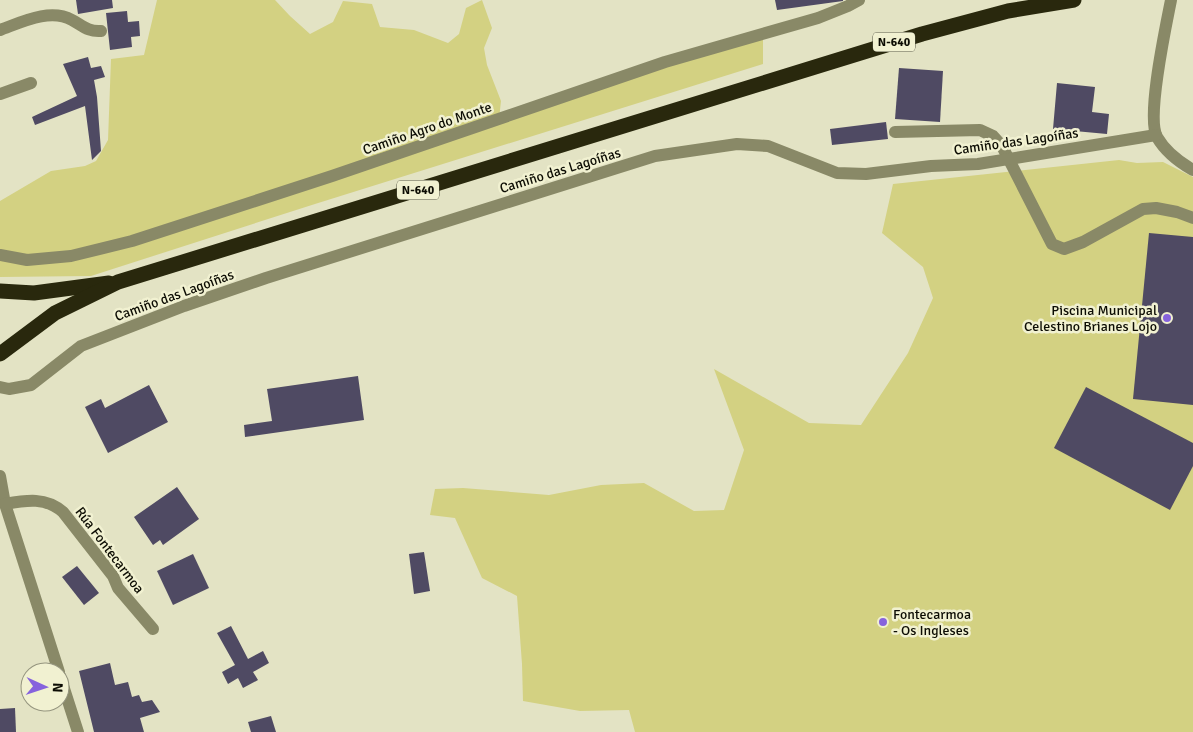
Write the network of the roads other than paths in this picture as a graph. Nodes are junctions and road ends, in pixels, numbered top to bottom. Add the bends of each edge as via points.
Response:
1 (859, 0) edge
2 (1074, 0) edge
3 (1171, 0) edge
4 (0, 30) edge
5 (101, 31) dead end
6 (31, 82) dead end
7 (0, 94) edge
8 (895, 132) dead end
9 (1156, 135) junction
10 (1010, 159) junction
11 (1193, 170) edge
12 (1193, 218) edge
13 (0, 256) edge
14 (118, 282) junction
15 (0, 291) edge
16 (0, 354) edge
17 (0, 387) edge
18 (0, 476) edge
19 (3, 500) edge
20 (153, 629) dead end
21 (56, 662) edge
22 (70, 707) edge
23 (78, 732) edge

1 - 13 street, Camiño Agro do Monte via 818,18 665,62 132,241 72,256 27,260
2 - 14 highway, N-640 via 1008,11 922,34
3 - 9 street via 1153,103
4 - 5 street via 33,18 54,15 72,19 82,28
6 - 7 street
8 - 10 street via 980,130 993,136
9 - 10 street, Camiño das Lagoíñas
9 - 11 street via 1177,161
10 - 12 street via 1052,244 1064,249 1144,209 1156,208
10 - 17 street, Camiño das Lagoíñas via 866,174 837,173 768,146 737,144 655,156 184,306 81,346 31,385 9,389
14 - 15 highway, N-640 via 34,293
14 - 16 highway, N-640 via 55,313
18 - 19 street
19 - 20 street, Rúa Fontecarmoa via 41,501 63,512 114,576 118,588
19 - 21 street
22 - 23 street

